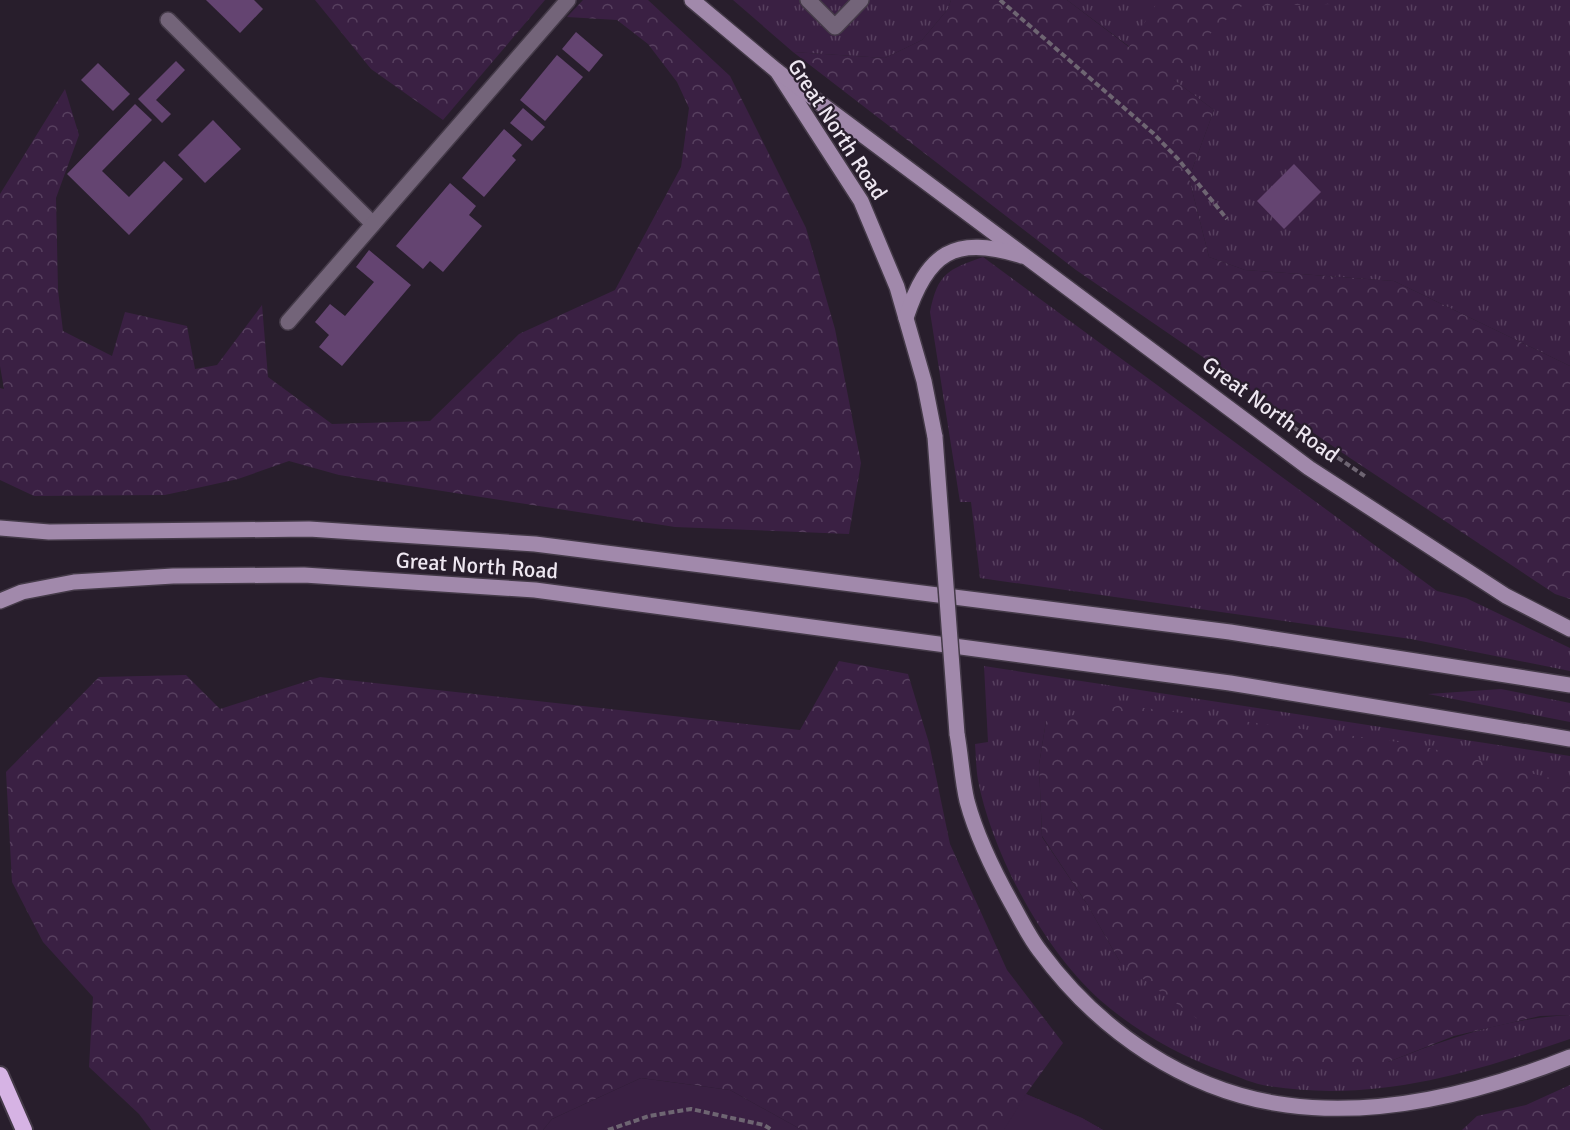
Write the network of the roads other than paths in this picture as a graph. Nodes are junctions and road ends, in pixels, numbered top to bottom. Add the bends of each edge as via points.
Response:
1 (568, 0) edge
2 (692, 0) edge
3 (808, 0) edge
4 (861, 0) edge
5 (168, 20) dead end
6 (777, 71) junction
7 (373, 224) junction
8 (1033, 259) junction
9 (906, 318) junction
10 (288, 322) dead end
11 (0, 528) edge
12 (0, 601) edge
13 (1570, 629) edge
14 (1570, 685) edge
15 (1570, 740) edge
16 (1570, 1058) edge
17 (0, 1075) edge
18 (24, 1130) edge

1 - 7 lane
2 - 6 main road, Great North Road
3 - 4 lane via 835,27
5 - 7 lane
6 - 8 main road, Great North Road
6 - 9 main road, Great North Road via 861,201
7 - 10 lane
8 - 9 main road via 982,246 953,250 931,264 915,289
8 - 13 main road, Great North Road via 1310,468 1506,596
9 - 16 main road, Great North Road, bridge via 935,437 957,734 967,801 990,866 1039,950 1082,1002 1119,1035 1185,1074 1230,1092 1287,1105 1364,1107 1429,1099 1478,1088
11 - 14 main road, Great North Road via 49,532 309,529 535,544 1230,632
12 - 15 main road, Great North Road via 22,592 74,582 173,576 304,575 535,590 1230,683
17 - 18 highway

